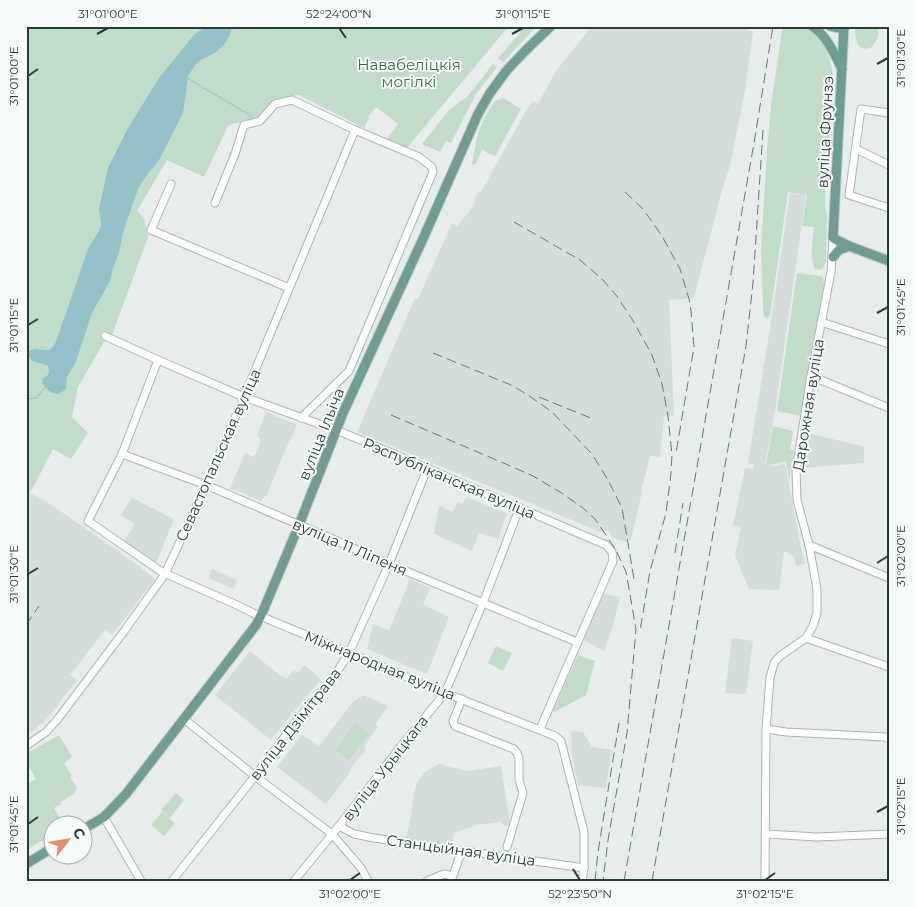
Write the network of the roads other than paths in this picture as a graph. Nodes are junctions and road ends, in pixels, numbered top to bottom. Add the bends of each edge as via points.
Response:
1 (551, 26) edge
2 (812, 26) edge
3 (830, 26) edge
4 (844, 27) edge
5 (842, 69) junction
6 (889, 113) edge
7 (355, 130) junction
8 (856, 149) junction
9 (889, 165) edge
10 (171, 184) dead end
11 (215, 203) dead end
12 (889, 208) edge
13 (833, 238) junction
14 (850, 246) junction
15 (832, 257) junction
16 (889, 261) edge
17 (289, 288) junction
18 (821, 322) junction
19 (105, 336) dead end
20 (889, 344) edge
21 (158, 360) junction
22 (811, 376) junction
23 (244, 397) junction
24 (889, 408) edge
25 (301, 418) junction
26 (336, 430) junction
27 (122, 454) junction
28 (428, 470) junction
29 (206, 485) junction
30 (519, 509) junction
31 (299, 525) junction
32 (809, 545) junction
33 (389, 564) junction
34 (165, 574) junction
35 (889, 578) edge
36 (483, 603) junction
37 (260, 616) junction
38 (806, 638) junction
39 (577, 642) junction
40 (349, 653) junction
41 (889, 667) edge
42 (445, 693) junction
43 (462, 699) junction
44 (184, 719) junction
45 (540, 729) junction
46 (766, 729) junction
47 (889, 738) edge
48 (26, 746) edge
49 (255, 776) junction
50 (104, 817) junction
51 (92, 824) edge
52 (339, 826) junction
53 (332, 834) junction
54 (766, 834) junction
55 (889, 834) edge
56 (507, 847) dead end
57 (464, 851) junction
58 (42, 854) edge
59 (26, 864) edge
60 (584, 868) junction
61 (453, 878) edge
62 (141, 881) edge
63 (172, 881) edge
64 (294, 881) edge
65 (368, 881) edge
66 (427, 881) edge
67 (582, 881) edge
68 (765, 881) edge

1 - 26 main road, вуліца Ільіча via 507,70 478,114
2 - 5 main road via 826,39
3 - 4 main road
4 - 5 main road, вуліца Фрунзэ
5 - 13 main road, вуліца Фрунзэ
6 - 8 street via 861,109
7 - 11 street via 292,100 275,104 260,121 244,125
7 - 17 street, Севастопальская вуліца
7 - 25 street, вуліца Ільіча via 419,158 429,164 433,172 349,372
8 - 9 street
8 - 12 street via 849,195
10 - 17 street via 151,230
13 - 14 main road
13 - 15 street, Дарожная вуліца
14 - 15 main road
14 - 16 main road
15 - 18 street, Дарожная вуліца via 832,272
17 - 23 street, Севастопальская вуліца
18 - 20 street
18 - 22 street, Дарожная вуліца
19 - 21 street, Рэспубліканская вуліца
21 - 23 street, Рэспубліканская вуліца
21 - 27 street
22 - 24 street
22 - 32 street, Дарожная вуліца via 796,470 797,500
23 - 25 street, Рэспубліканская вуліца
23 - 29 street, Севастопальская вуліца
25 - 26 street, Рэспубліканская вуліца
26 - 28 street, Рэспубліканская вуліца
26 - 31 main road, вуліца Ільіча
27 - 29 street, вуліца 11 Ліпеня
27 - 34 street, Міжнародная вуліца via 88,521
28 - 30 street, Рэспубліканская вуліца
28 - 33 street, вуліца Дзімітрава
29 - 31 street, вуліца 11 Ліпеня
29 - 34 street, Севастопальская вуліца
30 - 36 street, вуліца Урыцкага
30 - 39 street, Рэспубліканская вуліца via 606,545 612,552 613,561
31 - 33 street, вуліца 11 Ліпеня
31 - 37 main road, вуліца Ільіча
32 - 35 street
32 - 38 street, Дарожная вуліца via 818,598 817,614
33 - 36 street, вуліца 11 Ліпеня
33 - 40 street, вуліца Дзімітрава
34 - 37 street, Міжнародная вуліца
34 - 48 street, Севастопальская вуліца via 57,720
36 - 39 street, вуліца 11 Ліпеня
36 - 42 street, вуліца Урыцкага
37 - 40 street, Міжнародная вуліца
37 - 44 main road, вуліца Ільіча
38 - 41 street
38 - 46 street via 774,663
39 - 45 street, Рэспубліканская вуліца
40 - 42 street, Міжнародная вуліца
40 - 49 street, вуліца Дзімітрава
42 - 43 street, Міжнародная вуліца
42 - 52 street, вуліца Урыцкага
43 - 45 street, Міжнародная вуліца
43 - 56 street via 453,722 455,726 514,749 519,758 523,794
44 - 49 street
44 - 50 main road, вуліца Ільіча
45 - 60 street, Міжнародная вуліца via 561,741 584,832
46 - 47 street
46 - 54 street
49 - 53 street
49 - 63 street, вуліца Дзімітрава
50 - 51 main road, вуліца Ільіча
50 - 62 street
52 - 53 street, вуліца Урыцкага
52 - 57 street, Станцыйная вуліца via 354,834
53 - 64 street, вуліца Урыцкага
53 - 65 street
54 - 55 street via 817,837
54 - 68 street
57 - 60 street, Станцыйная вуліца
57 - 61 street
58 - 59 main road
60 - 67 street, Міжнародная вуліца
61 - 66 street via 444,874

